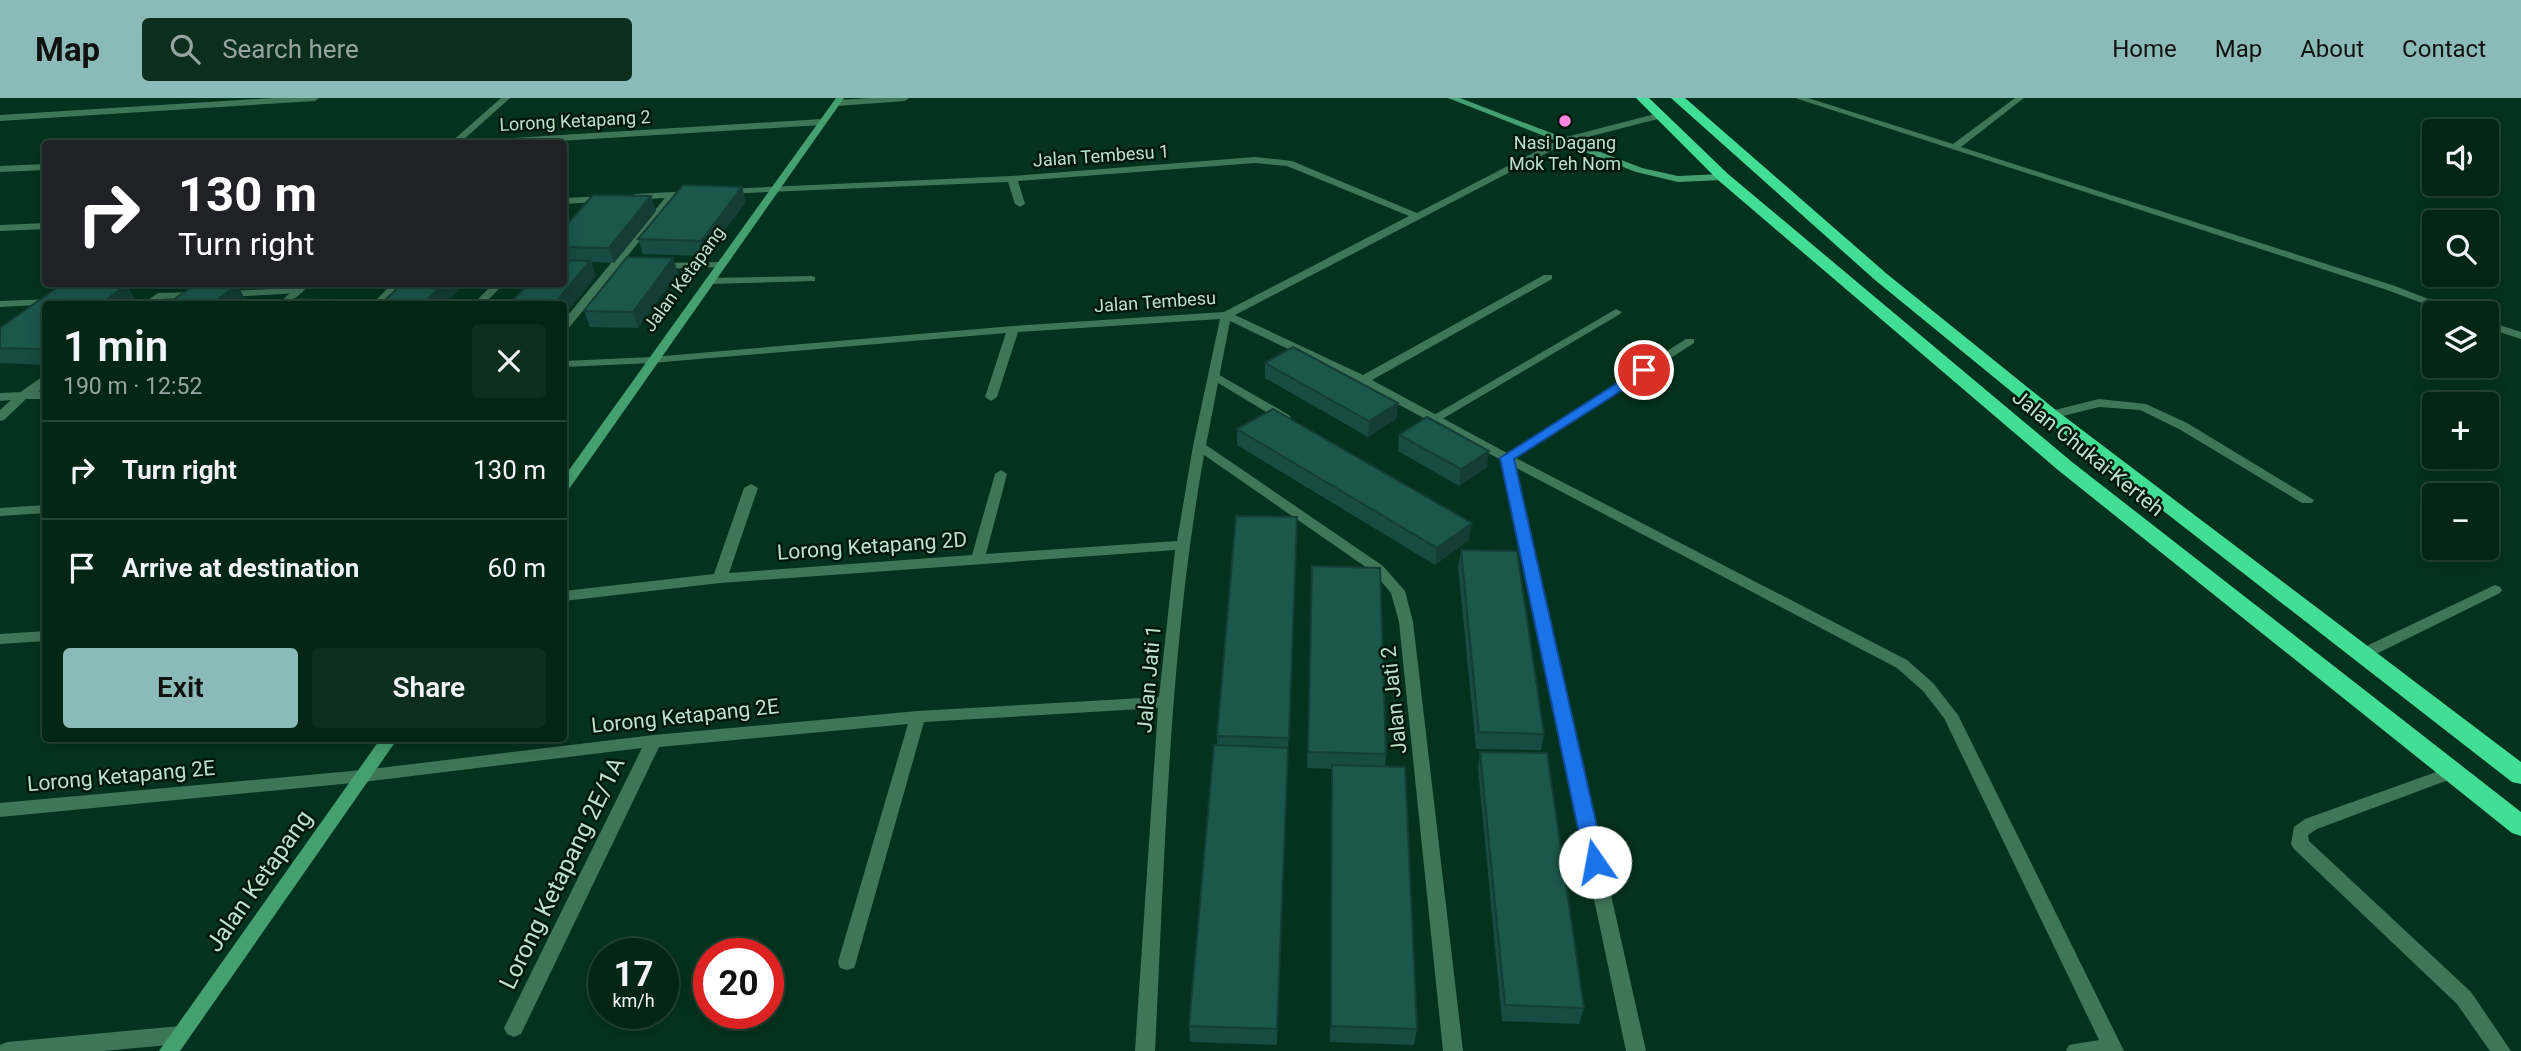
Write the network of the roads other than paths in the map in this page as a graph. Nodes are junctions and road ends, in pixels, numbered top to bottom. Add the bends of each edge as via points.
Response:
1 (315, 98) edge
2 (506, 98) edge
3 (905, 98) edge
4 (1452, 98) edge
5 (1641, 98) edge
6 (1677, 98) edge
7 (1799, 98) edge
8 (2020, 98) edge
9 (839, 100) edge
10 (1658, 115) junction
11 (0, 118) edge
12 (822, 122) junction
13 (459, 140) edge
14 (521, 140) edge
15 (1565, 140) junction
16 (1954, 148) junction
17 (42, 167) edge
18 (0, 169) edge
19 (1723, 177) junction
20 (1012, 179) junction
21 (776, 189) junction
22 (711, 192) edge
23 (698, 193) edge
24 (671, 195) junction
25 (630, 197) edge
26 (616, 198) edge
27 (567, 201) edge
28 (575, 201) junction
29 (1020, 204) dead end
30 (567, 210) edge
31 (1419, 217) junction
32 (42, 226) edge
33 (0, 228) edge
34 (720, 265) junction
35 (640, 266) edge
36 (613, 267) junction
37 (626, 267) edge
38 (1548, 277) dead end
39 (811, 279) dead end
40 (709, 281) junction
41 (169, 287) edge
42 (302, 287) edge
43 (395, 287) edge
44 (496, 287) edge
45 (67, 293) edge
46 (158, 296) junction
47 (57, 301) edge
48 (151, 301) edge
49 (286, 301) edge
50 (380, 301) edge
51 (481, 301) edge
52 (2425, 301) edge
53 (42, 303) edge
54 (0, 304) edge
55 (1616, 312) dead end
56 (1226, 315) junction
57 (567, 323) edge
58 (1013, 329) junction
59 (2499, 329) edge
60 (2521, 337) edge
61 (1690, 341) dead end
62 (652, 360) junction
63 (567, 364) edge
64 (1213, 376) junction
65 (1363, 380) junction
66 (42, 383) edge
67 (42, 395) edge
68 (23, 396) junction
69 (0, 397) edge
70 (991, 397) dead end
71 (2051, 415) junction
72 (0, 417) edge
73 (1434, 418) junction
74 (1298, 426) edge
75 (1199, 446) junction
76 (1507, 458) junction
77 (568, 474) edge
78 (1001, 474) dead end
79 (751, 488) dead end
80 (2307, 500) dead end
81 (42, 509) edge
82 (0, 512) edge
83 (1183, 545) junction
84 (978, 559) junction
85 (720, 578) junction
86 (2495, 590) dead end
87 (567, 596) edge
88 (42, 636) edge
89 (0, 639) edge
90 (2363, 654) junction
91 (1166, 702) junction
92 (918, 717) junction
93 (654, 741) junction
94 (387, 742) edge
95 (2453, 772) junction
96 (2521, 775) edge
97 (363, 776) junction
98 (0, 810) edge
99 (2521, 826) edge
100 (847, 962) dead end
101 (514, 1028) dead end
102 (174, 1043) edge
103 (2113, 1049) edge
104 (7, 1051) edge
105 (1145, 1051) edge
106 (1453, 1051) edge
107 (1636, 1051) edge
108 (2076, 1051) edge
109 (2501, 1051) edge

1 - 11 street
2 - 13 street
3 - 9 street
4 - 15 street
5 - 10 highway, Jalan Chukai-Kerteh
6 - 71 highway, Jalan Chukai-Kerteh via 1881,277
7 - 16 street
8 - 16 street
9 - 12 street, Jalan Ketapang
10 - 15 street, Jalan Tembesu
10 - 19 highway, Jalan Chukai-Kerteh
12 - 14 street, Lorong Ketapang 2
12 - 21 street, Jalan Ketapang
15 - 19 street via 1652,173 1678,179
15 - 31 street, Jalan Tembesu
16 - 52 street
17 - 18 street
19 - 95 highway, Jalan Chukai-Kerteh via 2065,466
20 - 21 street, Jalan Tembesu 1
20 - 29 street
20 - 31 street, Jalan Tembesu 1 via 1255,160 1289,163
21 - 22 street, Jalan Tembesu 1
21 - 34 street, Jalan Ketapang
23 - 24 street
24 - 25 street
24 - 36 street
26 - 28 street
27 - 28 street
28 - 30 street
31 - 56 street, Jalan Tembesu
32 - 33 street
34 - 35 street
34 - 40 street, Jalan Ketapang
36 - 37 street
36 - 57 street
38 - 65 street
39 - 40 street
40 - 62 street, Jalan Ketapang
41 - 46 street
42 - 46 street
42 - 49 street
43 - 50 street
44 - 51 street
45 - 47 street
46 - 48 street
53 - 54 street
55 - 73 street
56 - 58 street, Jalan Tembesu
56 - 64 street, Jalan Jati 1
56 - 65 street
58 - 62 street, Jalan Tembesu
58 - 70 street
59 - 60 street
61 - 76 street
62 - 63 street, Jalan Tembesu
62 - 77 street, Jalan Ketapang
64 - 74 street
64 - 75 street, Jalan Jati 1
65 - 73 street
66 - 68 street
67 - 68 street
68 - 69 street
68 - 72 street
71 - 80 street via 2099,403 2142,407 2183,426
71 - 90 highway, Jalan Chukai-Kerteh
73 - 76 street
75 - 83 street, Jalan Jati 1
75 - 106 street, Jalan Jati 2 via 1378,569 1398,592 1406,622
76 - 103 street via 1902,664 1928,687 1950,715
76 - 107 street
78 - 84 street
79 - 85 street
81 - 82 street
83 - 84 street, Lorong Ketapang 2D
83 - 91 street, Jalan Jati 1
84 - 85 street, Lorong Ketapang 2D
85 - 87 street, Lorong Ketapang 2D
86 - 90 street
88 - 89 street
90 - 96 highway, Jalan Chukai-Kerteh
91 - 92 street, Lorong Ketapang 2E
91 - 105 street, Jalan Jati 1
92 - 93 street, Lorong Ketapang 2E
92 - 100 street
93 - 97 street, Lorong Ketapang 2E
93 - 101 street, Lorong Ketapang 2E/1A
94 - 97 street, Jalan Ketapang
95 - 99 highway, Jalan Chukai-Kerteh
95 - 109 street via 2311,824 2300,832 2300,844 2464,998
97 - 98 street, Lorong Ketapang 2E
97 - 102 street, Jalan Ketapang
102 - 104 street
103 - 108 street

